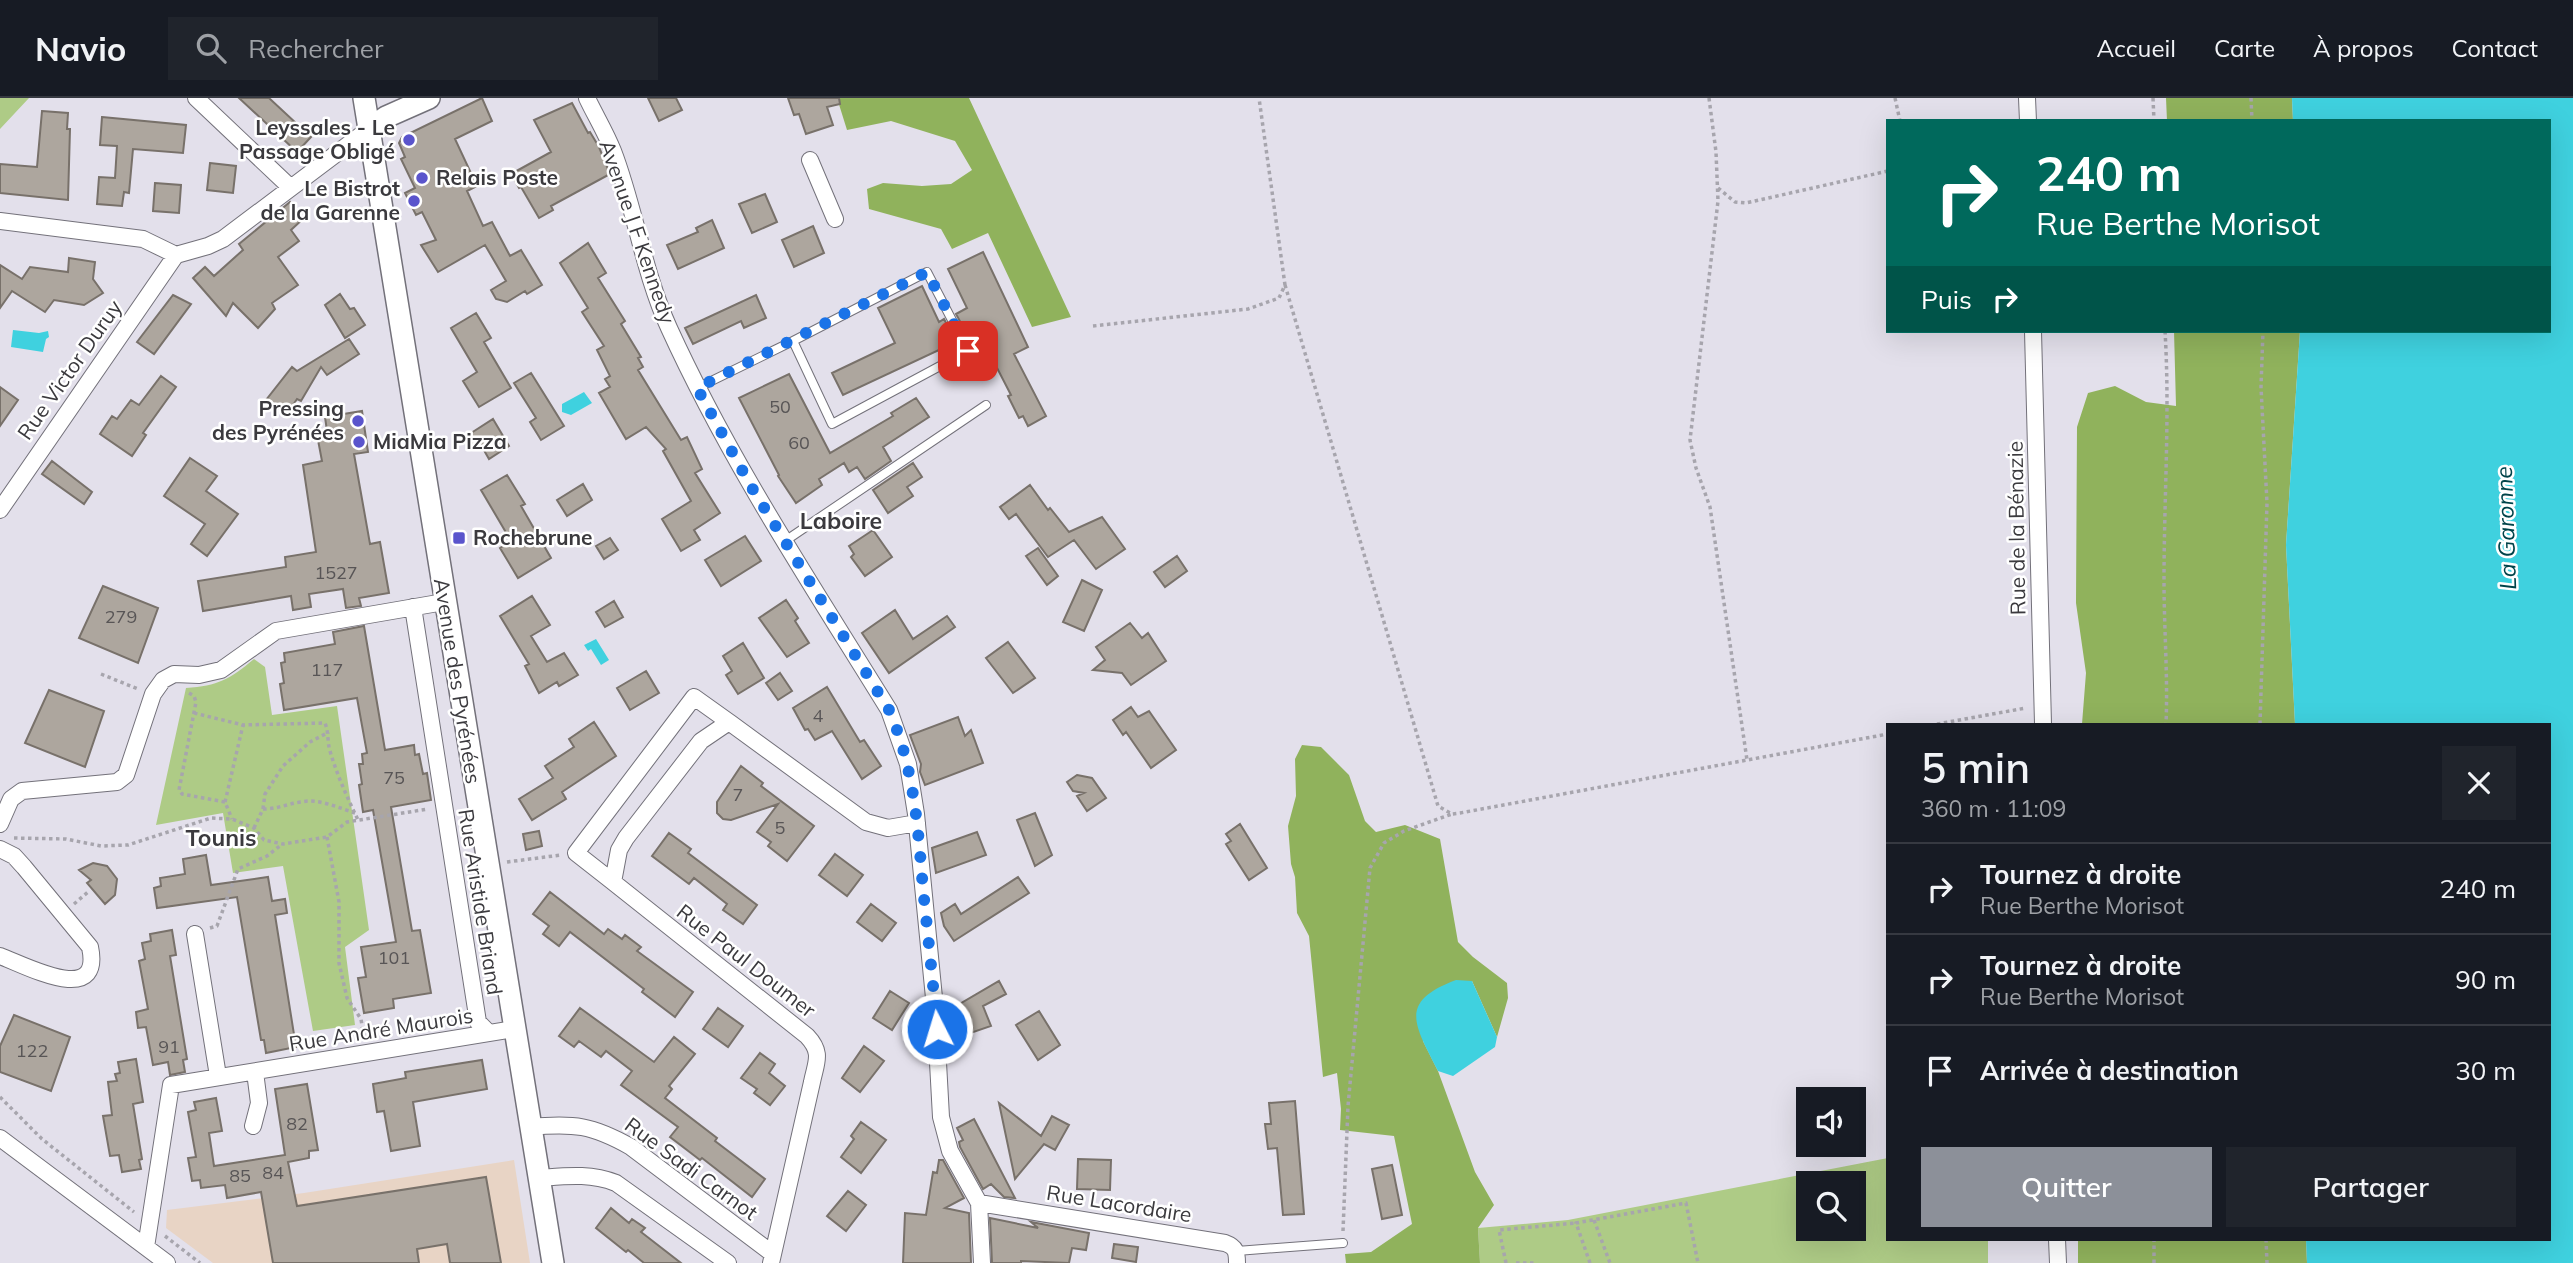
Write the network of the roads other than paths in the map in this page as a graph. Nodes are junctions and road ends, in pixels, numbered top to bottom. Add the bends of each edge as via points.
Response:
1 (196, 98) edge
2 (364, 98) edge
3 (429, 98) edge
4 (587, 98) edge
5 (2027, 98) edge
6 (2028, 119) edge
7 (369, 129) junction
8 (810, 160) dead end
9 (290, 187) junction
10 (835, 219) dead end
11 (0, 221) edge
12 (176, 255) junction
13 (2033, 333) edge
14 (793, 341) junction
15 (697, 388) junction
16 (986, 405) dead end
17 (0, 510) edge
18 (785, 541) junction
19 (444, 602) junction
20 (413, 607) junction
21 (729, 722) junction
22 (2043, 723) edge
23 (917, 823) junction
24 (0, 824) edge
25 (5, 844) edge
26 (612, 883) junction
27 (195, 934) road end
28 (0, 956) edge
29 (514, 1029) junction
30 (489, 1033) junction
31 (255, 1072) junction
32 (218, 1076) junction
33 (253, 1126) dead end
34 (530, 1127) junction
35 (0, 1138) edge
36 (539, 1178) junction
37 (979, 1203) junction
38 (2057, 1241) edge
39 (1343, 1243) road end
40 (146, 1247) junction
41 (1237, 1257) edge
42 (772, 1258) edge
43 (167, 1263) edge
44 (553, 1263) edge
45 (728, 1263) edge
46 (982, 1263) edge
47 (2058, 1263) edge

1 - 9 street
2 - 7 main road, Avenue des Pyrénées
3 - 7 main road
4 - 15 street, Avenue J F Kennedy via 612,150 667,325
5 - 6 street
7 - 9 street
7 - 19 main road, Avenue des Pyrénées
8 - 10 street
9 - 12 street via 223,239
11 - 12 street via 143,239
12 - 17 street, Rue Victor Duruy
13 - 22 street, Rue de la Bénazie
14 - 14 lane via 832,424 968,351 927,272
14 - 15 lane
15 - 18 street, Avenue J F Kennedy
16 - 18 lane
18 - 23 street, Avenue J F Kennedy via 889,710 908,764
19 - 20 street
19 - 29 main road, Avenue des Pyrénées
20 - 24 street via 276,631 221,670 174,674 157,689 126,775 117,782 22,791 10,799
20 - 30 street, Rue Aristide Briand via 478,1022
21 - 23 street via 866,822 888,828
21 - 26 street via 701,741 626,838
21 - 26 street, Rue Paul Doumer via 694,697 576,853
23 - 37 street, Avenue J F Kennedy via 942,1117 950,1151
25 - 28 street via 90,947 93,959 84,976 76,980 61,979
26 - 42 street, Rue Paul Doumer via 816,1045 818,1055
27 - 32 street
29 - 30 street, Rue André Maurois
29 - 34 main road, Avenue des Pyrénées
30 - 31 street, Rue André Maurois
31 - 32 street, Rue André Maurois
31 - 33 street via 259,1102
32 - 40 street, Rue André Maurois via 171,1085
34 - 36 main road, Avenue des Pyrénées
34 - 42 street, Rue Sadi Carnot via 570,1124 611,1135
35 - 40 street
36 - 44 main road, Avenue des Pyrénées
36 - 45 street via 585,1174 616,1183
37 - 41 street, Rue Lacordaire via 1225,1243
37 - 46 street, Avenue J F Kennedy
38 - 47 street
39 - 41 lane
40 - 43 street

